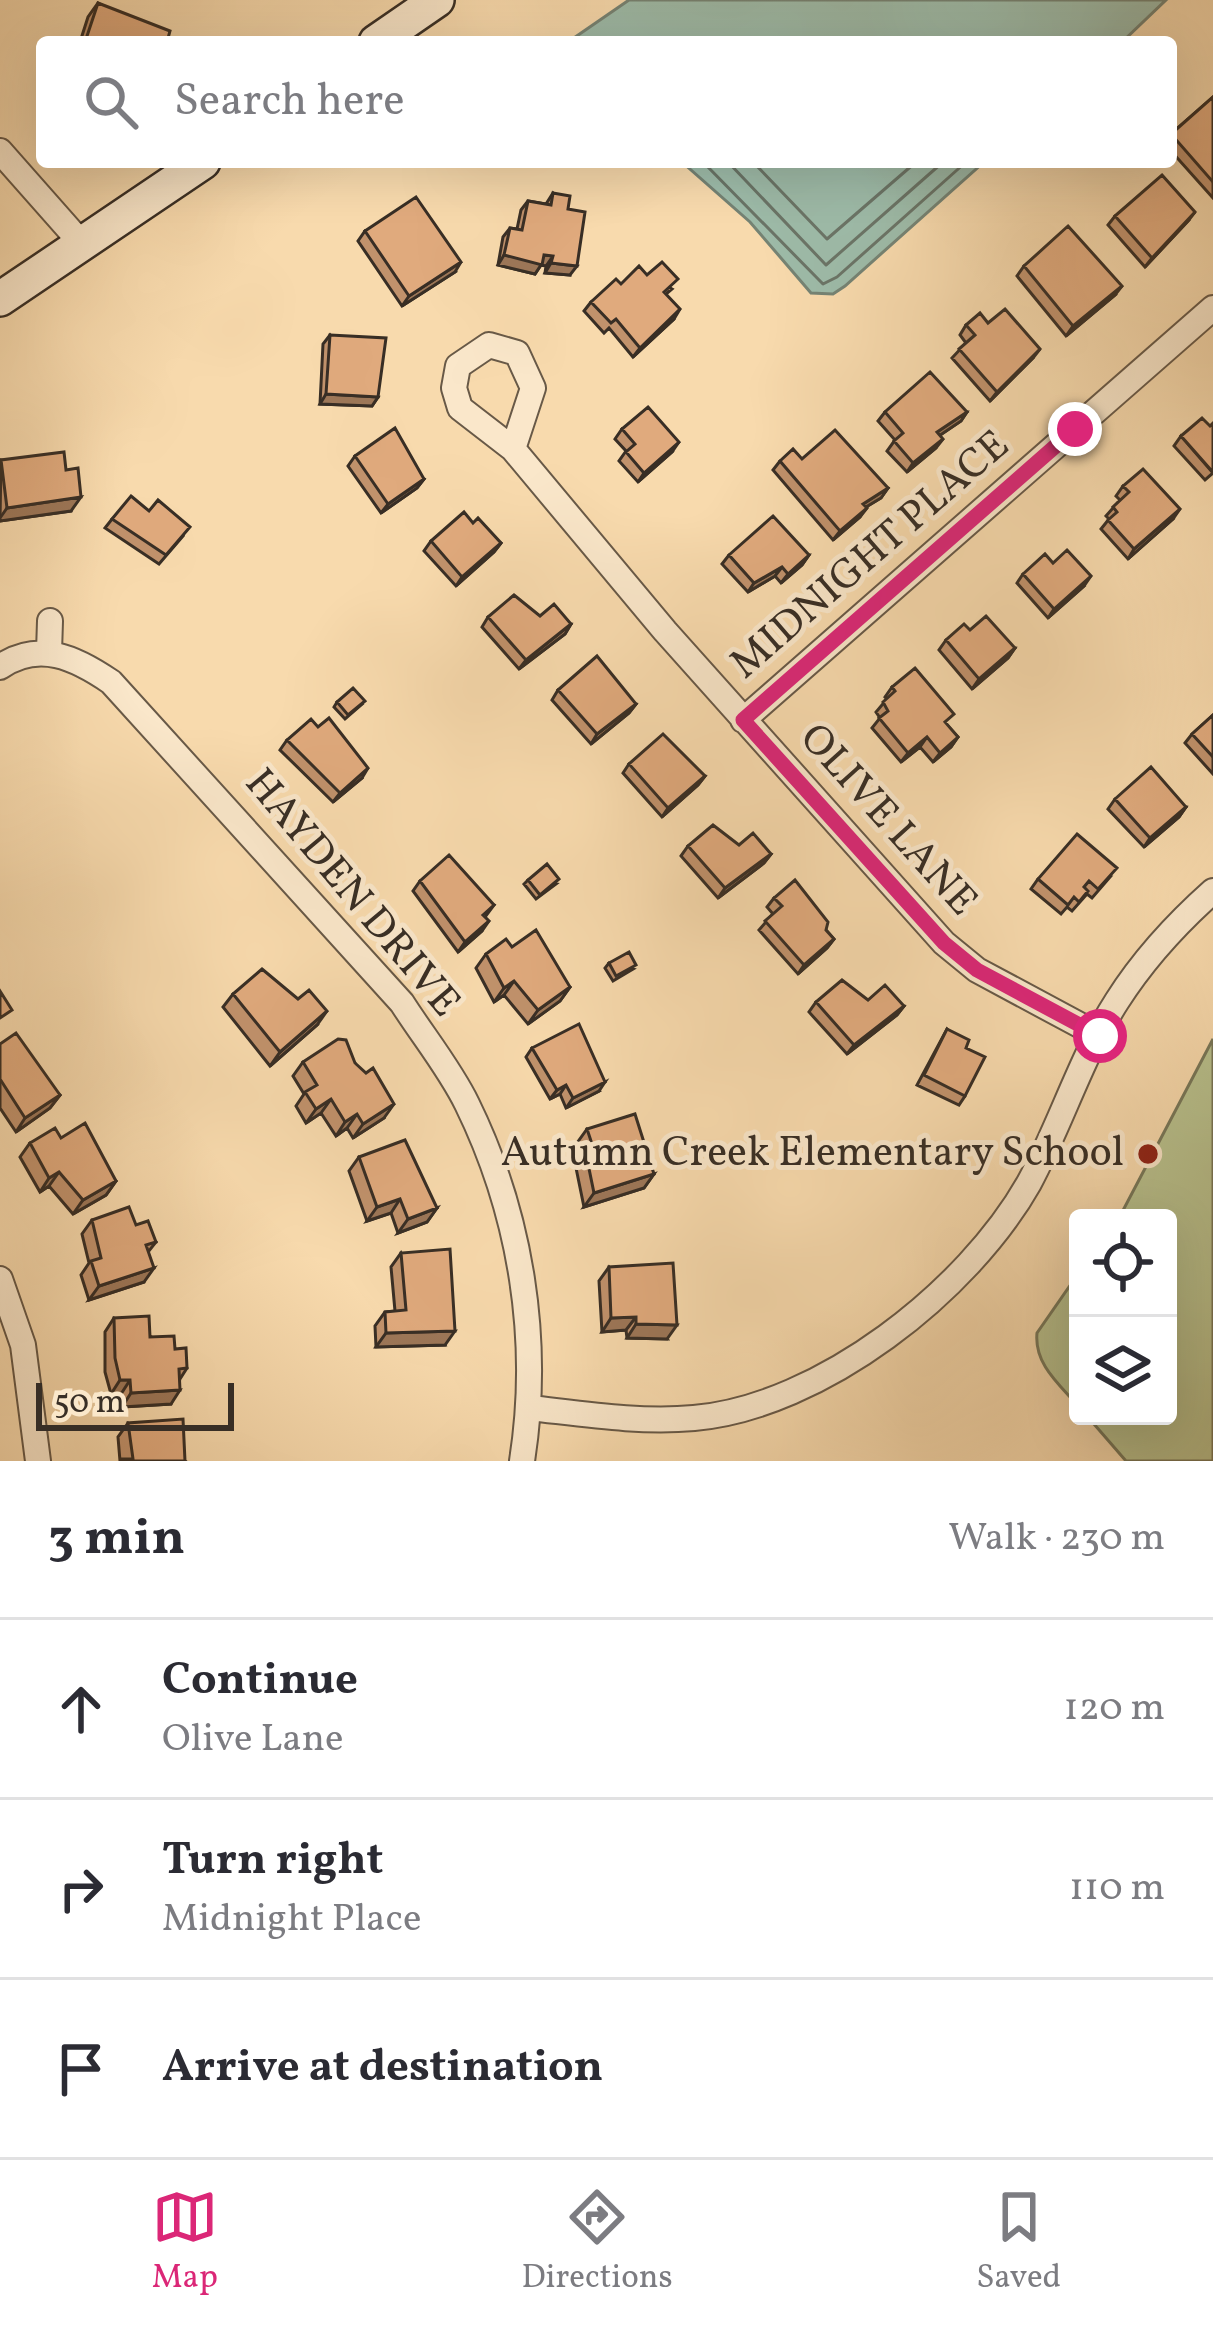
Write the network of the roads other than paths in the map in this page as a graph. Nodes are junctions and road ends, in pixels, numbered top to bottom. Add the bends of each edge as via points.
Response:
1 (437, 0) edge
2 (385, 36) edge
3 (0, 151) edge
4 (194, 168) edge
5 (83, 245) junction
6 (0, 298) edge
7 (1213, 308) edge
8 (513, 449) dead end
9 (50, 621) dead end
10 (49, 652) junction
11 (0, 667) edge
12 (743, 720) junction
13 (1213, 891) edge
14 (1100, 1036) junction
15 (0, 1279) edge
16 (530, 1408) junction
17 (38, 1461) edge
18 (522, 1461) edge

1 - 2 main road
3 - 5 street
4 - 5 main road
5 - 6 main road
7 - 12 street, MIDNIGHT PLACE
8 - 12 street, OLIVE LANE
9 - 10 street
10 - 11 street
10 - 16 street, HAYDEN DRIVE via 111,682 181,755 402,1004 466,1101 505,1199 530,1348
12 - 14 street, OLIVE LANE via 944,943 977,970
13 - 14 street via 1178,922
14 - 16 street via 1006,1221 935,1293 847,1363 788,1394 698,1418
15 - 17 street via 23,1345
16 - 18 street, HAYDEN DRIVE

